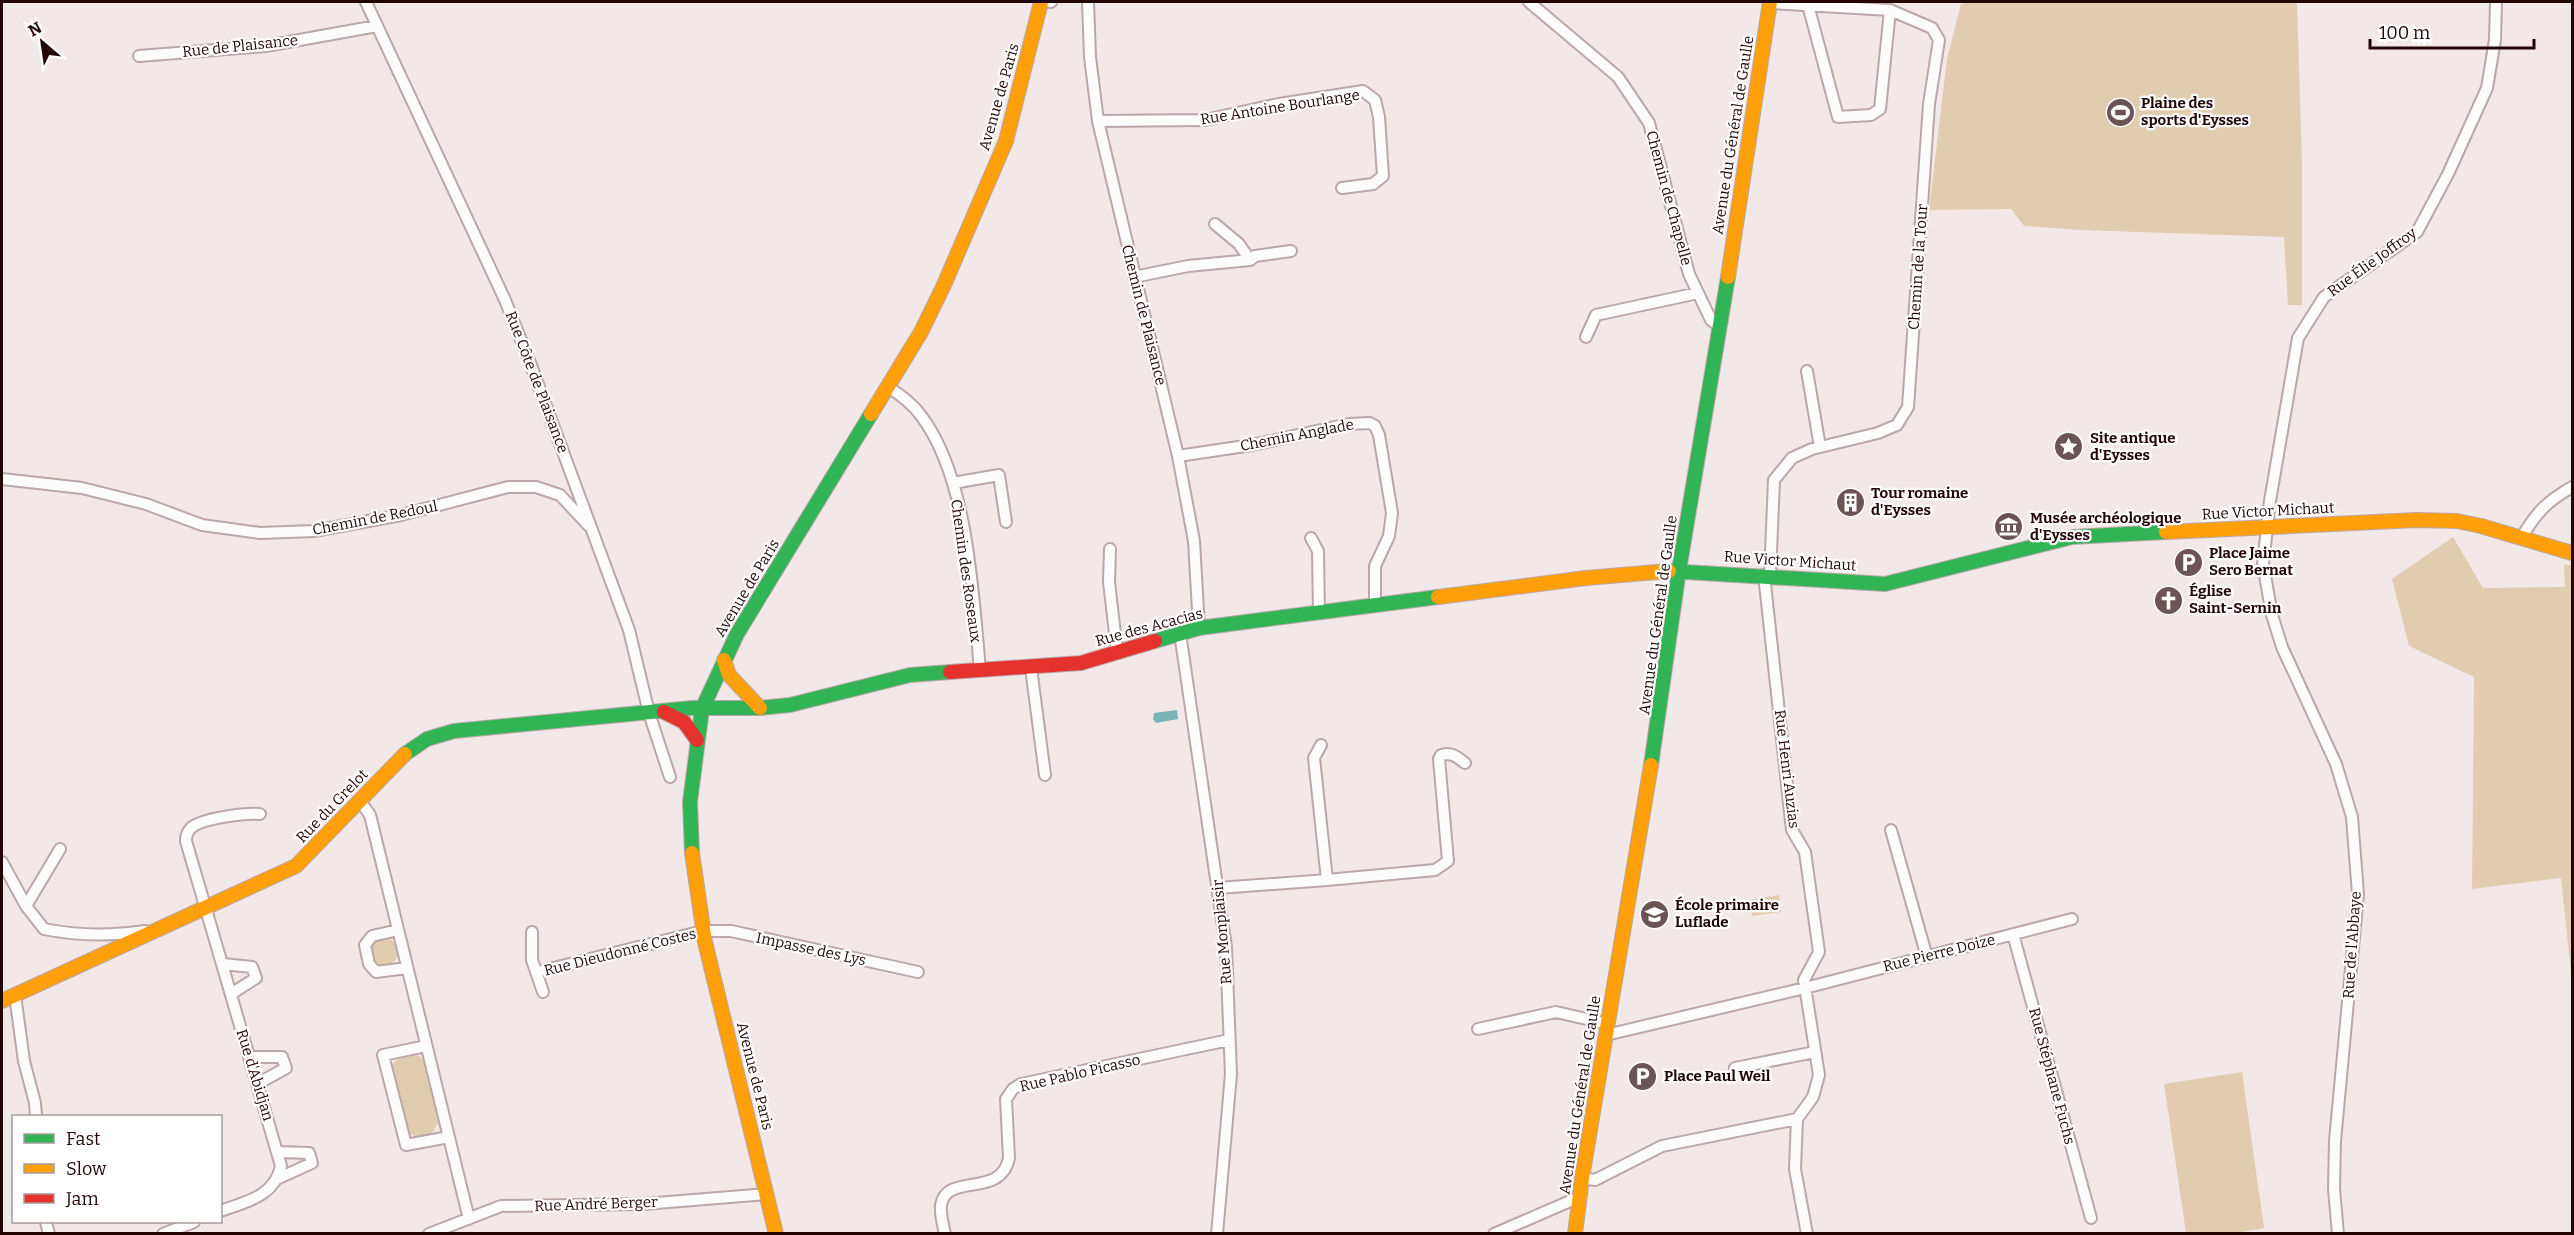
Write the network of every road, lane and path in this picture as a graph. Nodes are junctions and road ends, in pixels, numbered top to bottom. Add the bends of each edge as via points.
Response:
1 (366, 2) edge
2 (1041, 2) edge
3 (1088, 2) edge
4 (1529, 2) edge
5 (1770, 2) edge
6 (2496, 2) edge
7 (1808, 5) junction
8 (1890, 10) junction
9 (377, 27) junction
10 (139, 56) dead end
11 (1098, 121) junction
12 (1342, 188) dead end
13 (1215, 224) dead end
14 (1291, 251) dead end
15 (1250, 260) junction
16 (1134, 277) junction
17 (1698, 293) junction
18 (1720, 327) junction
19 (1586, 338) dead end
20 (1807, 371) dead end
21 (888, 387) junction
22 (1820, 447) junction
23 (1178, 456) junction
24 (2, 479) edge
25 (953, 483) junction
26 (2572, 487) edge
27 (1006, 522) dead end
28 (2267, 528) junction
29 (594, 530) junction
30 (1311, 537) dead end
31 (2521, 538) junction
32 (1110, 549) dead end
33 (2572, 553) edge
34 (1679, 570) junction
35 (1767, 576) junction
36 (1375, 606) junction
37 (1319, 613) junction
38 (1199, 628) junction
39 (1180, 633) junction
40 (1118, 651) junction
41 (724, 660) junction
42 (1031, 668) junction
43 (980, 670) junction
44 (760, 708) junction
45 (702, 709) junction
46 (656, 712) junction
47 (697, 740) junction
48 (1321, 745) dead end
49 (1466, 763) dead end
50 (1045, 775) dead end
51 (670, 777) dead end
52 (360, 801) junction
53 (260, 814) dead end
54 (1891, 830) dead end
55 (60, 849) dead end
56 (2, 862) edge
57 (1327, 880) junction
58 (1218, 888) junction
59 (26, 906) junction
60 (205, 908) junction
61 (2072, 919) dead end
62 (160, 929) junction
63 (398, 930) junction
64 (704, 931) junction
65 (532, 932) dead end
66 (2013, 934) junction
67 (1927, 957) junction
68 (223, 964) junction
69 (407, 968) junction
70 (537, 972) junction
71 (918, 972) dead end
72 (1805, 988) junction
73 (543, 992) dead end
74 (231, 994) junction
75 (15, 995) junction
76 (2, 1001) edge
77 (1478, 1029) dead end
78 (1607, 1030) junction
79 (1229, 1040) junction
80 (426, 1046) junction
81 (1815, 1052) junction
82 (249, 1057) junction
83 (1735, 1068) dead end
84 (257, 1084) junction
85 (36, 1115) edge
86 (1797, 1119) junction
87 (449, 1137) junction
88 (279, 1152) junction
89 (279, 1178) junction
90 (1582, 1179) junction
91 (767, 1194) junction
92 (1580, 1200) junction
93 (222, 1210) edge
94 (2091, 1218) dead end
95 (469, 1219) junction
96 (189, 1223) edge
97 (163, 1233) edge
98 (429, 1233) edge
99 (776, 1233) edge
100 (945, 1233) edge
101 (1217, 1233) edge
102 (1494, 1233) edge
103 (1575, 1233) edge
104 (1807, 1233) edge
105 (2338, 1233) edge

1 - 9 street, Rue Côte de Plaisance
2 - 21 street, Avenue de Paris via 1006,141 943,287
3 - 11 street, Chemin de Plaisance
4 - 17 street, Chemin de Chapelle via 1618,77 1649,123 1689,274
5 - 7 street
5 - 18 street, Avenue du Général de Gaulle
6 - 28 street, Rue Élie Joffroy via 2487,88 2417,232 2324,297 2298,338
7 - 8 street
7 - 8 street via 1839,117 1870,115 1880,109
8 - 22 street, Chemin de la Tour via 1932,28 1939,40 1929,104 1908,407 1897,425 1878,434
9 - 10 street, Rue de Plaisance via 266,46
9 - 29 street, Rue Côte de Plaisance via 505,300
11 - 12 street, Rue Antoine Bourlange via 1205,120 1363,91 1375,100 1383,176 1373,184
11 - 16 street, Chemin de Plaisance
13 - 15 street via 1239,244
14 - 15 street
15 - 16 street via 1188,266
16 - 23 street, Chemin de Plaisance
17 - 18 street, Chemin de Chapelle
17 - 19 street via 1596,315
18 - 34 street, Avenue du Général de Gaulle
20 - 22 street
21 - 25 street, Chemin des Roseaux via 923,418
21 - 41 street, Avenue de Paris
22 - 35 street, Chemin de la Tour via 1792,458 1774,480
23 - 36 street, Chemin Anglade via 1252,445 1349,423 1375,426 1392,513 1389,536 1375,566
23 - 38 street, Chemin de Plaisance via 1194,541
24 - 29 street, Chemin de Redoul via 82,488 146,504 202,525 260,533 314,531 401,515 508,488 536,487 560,495
25 - 27 street via 999,475
25 - 43 street, Chemin des Roseaux via 965,537
26 - 31 street via 2546,503
28 - 31 street, Rue Victor Michaut via 2457,521
28 - 35 street, Rue Victor Michaut via 2072,537 1885,584
28 - 105 street, Rue de l'Abbaye via 2263,564 2272,615 2282,647 2336,764 2352,817 2358,894 2335,1141
29 - 46 street, Rue Côte de Plaisance
30 - 37 street via 1318,551
31 - 33 street, Rue Victor Michaut
32 - 40 street via 1109,582
34 - 35 street, Rue Victor Michaut
34 - 36 street, Rue des Acacias
34 - 78 street, Avenue du Général de Gaulle
35 - 72 street, Rue Henri Auzias via 1792,830 1805,852 1819,952 1804,980
36 - 37 street, Rue des Acacias
37 - 38 street, Rue des Acacias
38 - 39 street, Rue des Acacias
39 - 40 street, Rue des Acacias
39 - 58 street, Rue Monplaisir
40 - 42 street, Rue des Acacias via 1081,663
41 - 44 street via 729,675
41 - 45 street, Avenue de Paris
42 - 43 street, Rue des Acacias
42 - 50 street
43 - 44 street, Rue des Acacias via 910,675 790,705
44 - 45 street, Rue des Acacias
45 - 46 street, Rue du Grelot
45 - 47 street, Avenue de Paris
46 - 47 street via 681,719 692,728
46 - 51 street, Rue Côte de Plaisance
46 - 52 street, Rue du Grelot via 441,734 401,757
47 - 64 street, Avenue de Paris via 690,802 691,845
48 - 57 street via 1314,758
49 - 57 street via 1447,754 1439,759 1448,861 1435,870
52 - 60 street, Rue du Grelot via 296,866
52 - 63 street via 370,815
53 - 60 street, Rue d'Abidjan via 247,813 197,824 187,834
54 - 67 street
55 - 59 street
56 - 59 street
57 - 58 street
58 - 79 street, Rue Monplaisir via 1226,947
59 - 62 street via 44,929 73,935
60 - 62 street, Rue du Grelot
60 - 68 street, Rue d'Abidjan
61 - 66 street, Rue Pierre Doize
62 - 75 street, Rue du Grelot
63 - 69 street
63 - 69 street via 372,936 365,945 369,964 376,972
64 - 70 street, Rue Dieudonné Costes
64 - 71 street, Impasse des Lys via 731,931
64 - 91 street, Avenue de Paris
65 - 70 street, Rue Dieudonné Costes via 532,960
66 - 67 street, Rue Pierre Doize
66 - 94 street, Rue Stéphane Fuchs
67 - 72 street, Rue Pierre Doize
68 - 74 street, Rue d'Abidjan
68 - 74 street via 252,968 256,978
69 - 80 street
70 - 73 street, Rue Dieudonné Costes
72 - 78 street, Rue Pierre Doize
72 - 81 street, Rue Henri Auzias
74 - 82 street, Rue d'Abidjan
75 - 76 street, Rue du Grelot
75 - 85 street
77 - 78 street via 1556,1012
78 - 90 street, Avenue du Général de Gaulle
79 - 100 street, Rue Pablo Picasso via 1021,1084 1013,1089 1006,1099 1007,1168 992,1181 954,1189 946,1195 941,1212
79 - 101 street, Rue Monplaisir via 1231,1074
80 - 87 street
80 - 87 street via 383,1055 406,1145
81 - 83 street
81 - 86 street, Rue Henri Auzias via 1819,1075 1813,1097
82 - 84 street, Rue d'Abidjan
82 - 84 street via 282,1057 286,1068
84 - 88 street, Rue d'Abidjan
86 - 90 street via 1662,1146 1594,1180
86 - 104 street via 1795,1169
87 - 95 street
88 - 89 street, Rue d'Abidjan
88 - 89 street via 309,1153 312,1163
89 - 93 street via 263,1195
90 - 92 street, Avenue du Général de Gaulle
91 - 95 street, Rue André Berger via 644,1204 501,1206
91 - 99 street, Avenue de Paris
92 - 102 street
92 - 103 street, Avenue du Général de Gaulle
95 - 98 street, Rue André Berger
96 - 97 street

